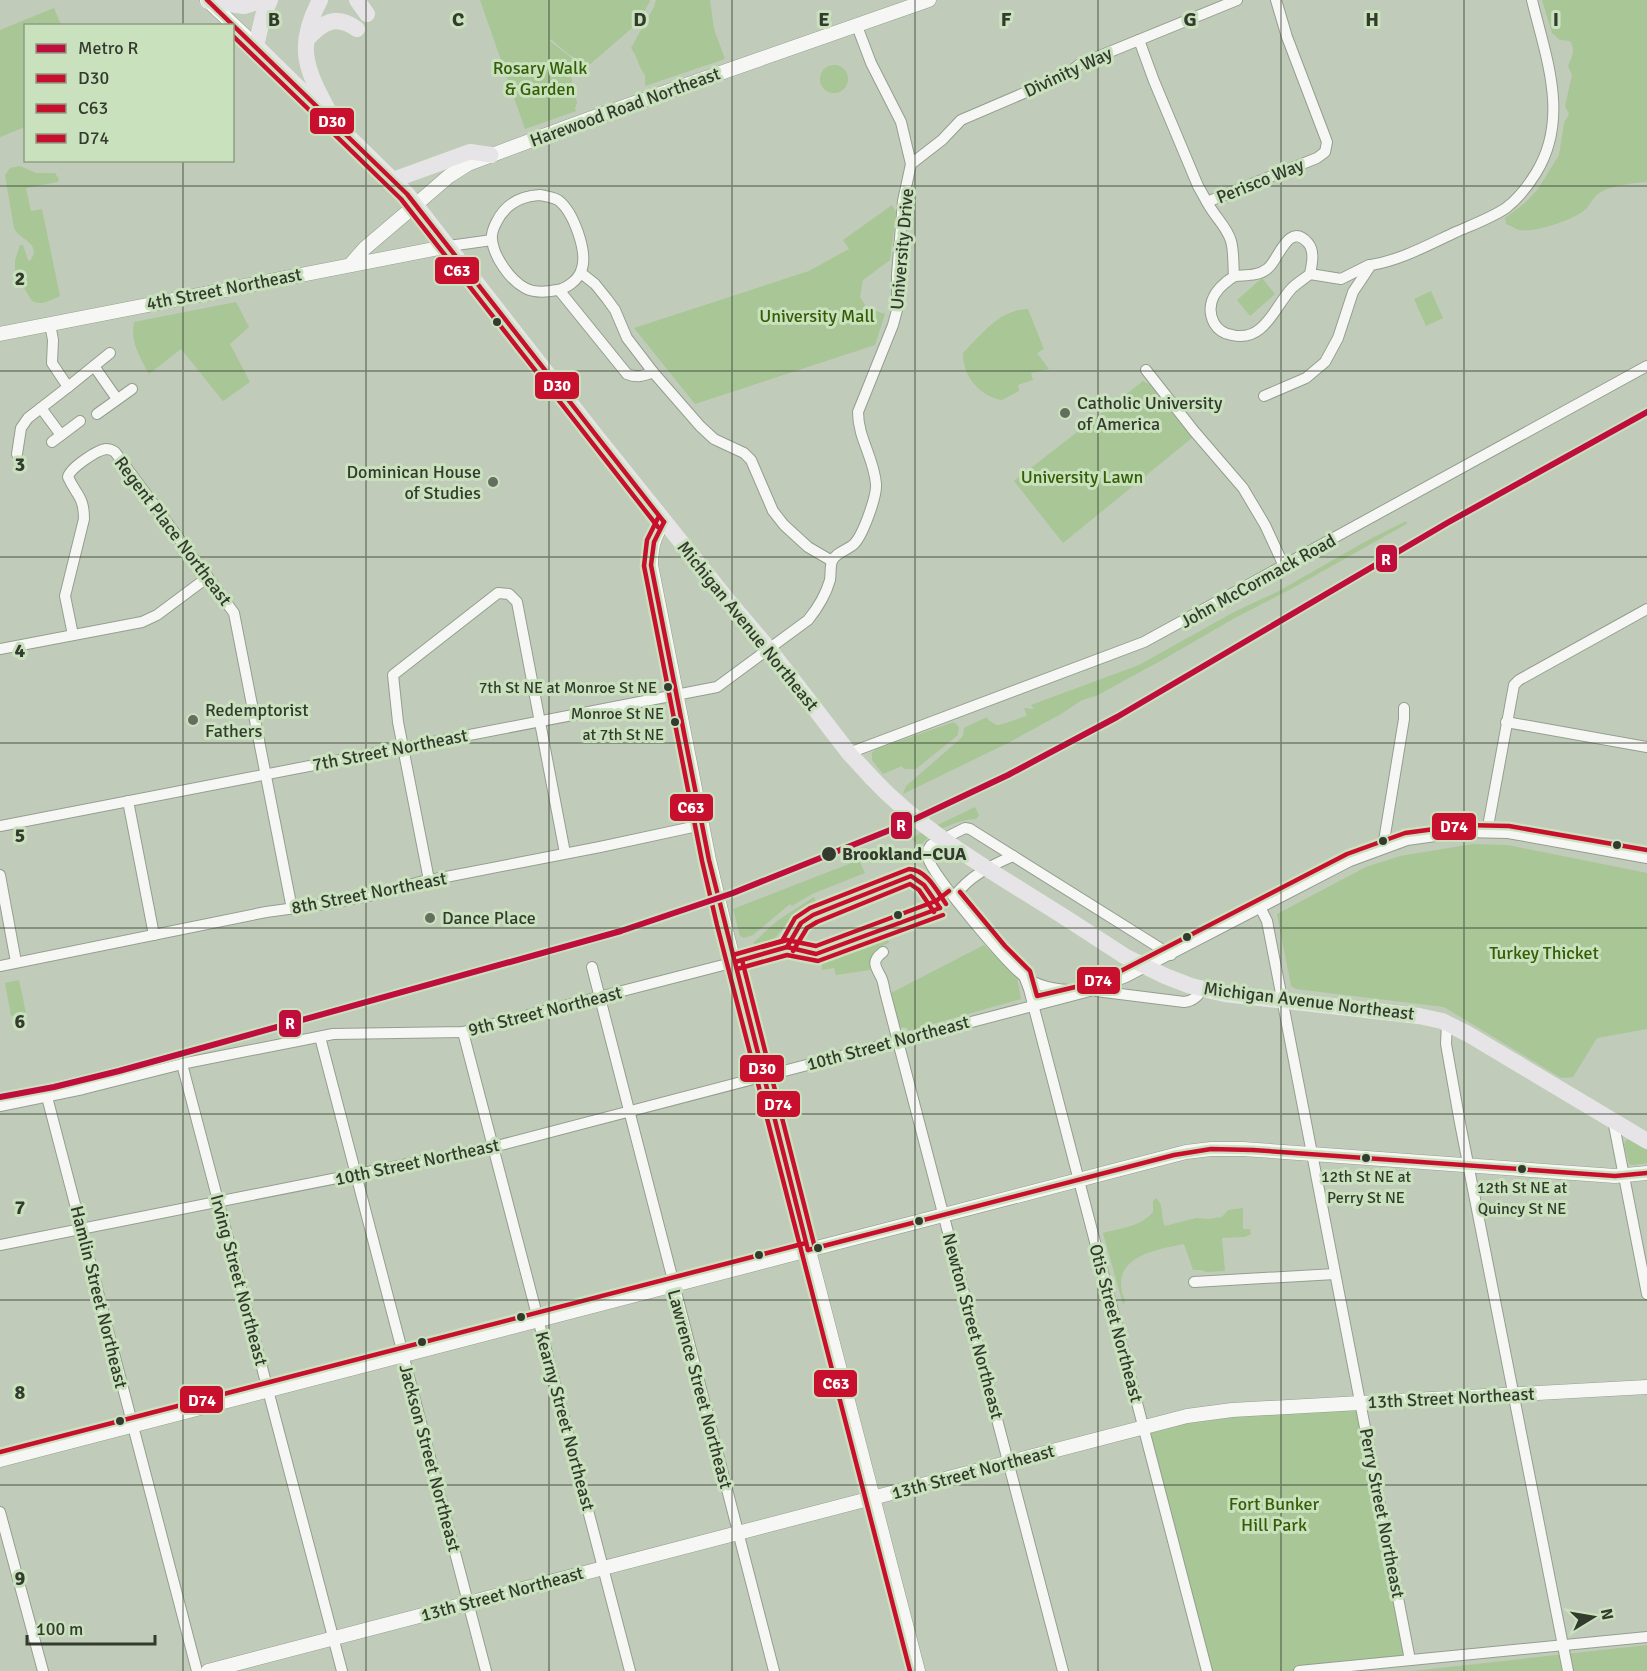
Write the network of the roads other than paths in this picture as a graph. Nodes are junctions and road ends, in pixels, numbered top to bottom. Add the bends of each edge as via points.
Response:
1 (208, 0) edge
2 (264, 0) edge
3 (270, 0) edge
4 (320, 0) edge
5 (357, 0) edge
6 (929, 0) edge
7 (1237, 0) edge
8 (1276, 0) edge
9 (1532, 0) edge
10 (367, 14) dead end
11 (233, 24) edge
12 (234, 25) edge
13 (857, 26) junction
14 (357, 29) dead end
15 (307, 39) junction
16 (1139, 40) junction
17 (256, 46) junction
18 (335, 123) junction
19 (491, 154) junction
20 (911, 164) junction
21 (393, 180) junction
22 (1208, 202) junction
23 (415, 206) junction
24 (492, 240) junction
25 (448, 246) junction
26 (351, 264) junction
27 (1371, 264) junction
28 (581, 273) junction
29 (1310, 274) junction
30 (1234, 276) junction
31 (559, 290) junction
32 (50, 324) junction
33 (0, 334) edge
34 (110, 353) dead end
35 (94, 366) junction
36 (1647, 366) edge
37 (1146, 370) dead end
38 (653, 372) junction
39 (68, 387) junction
40 (132, 389) dead end
41 (1264, 396) dead end
42 (117, 399) junction
43 (41, 408) junction
44 (97, 414) dead end
45 (80, 421) dead end
46 (17, 454) dead end
47 (664, 522) junction
48 (832, 561) junction
49 (1284, 566) junction
50 (208, 577) junction
51 (1647, 609) edge
52 (73, 635) junction
53 (0, 649) edge
54 (769, 649) junction
55 (676, 695) junction
56 (1404, 708) dead end
57 (539, 721) junction
58 (1506, 722) junction
59 (403, 747) junction
60 (1647, 747) edge
61 (849, 753) junction
62 (266, 774) junction
63 (128, 801) junction
64 (702, 825) junction
65 (0, 826) edge
66 (1487, 832) junction
67 (1383, 847) junction
68 (565, 853) junction
69 (1013, 856) junction
70 (1647, 858) edge
71 (0, 875) edge
72 (429, 880) junction
73 (954, 897) junction
74 (1260, 908) junction
75 (292, 909) junction
76 (154, 935) junction
77 (883, 952) dead end
78 (1171, 955) junction
79 (16, 962) junction
80 (735, 962) junction
81 (0, 966) edge
82 (1147, 967) junction
83 (592, 968) dead end
84 (1024, 976) junction
85 (1202, 989) junction
86 (1090, 991) junction
87 (599, 997) junction
88 (1283, 1001) junction
89 (1032, 1005) junction
90 (1447, 1023) junction
91 (463, 1032) junction
92 (320, 1037) junction
93 (898, 1041) junction
94 (182, 1064) junction
95 (763, 1077) junction
96 (47, 1097) junction
97 (0, 1106) edge
98 (628, 1112) junction
99 (1613, 1120) junction
100 (1647, 1141) edge
101 (493, 1147) junction
102 (1312, 1154) junction
103 (1469, 1165) junction
104 (1647, 1173) edge
105 (357, 1175) junction
106 (1623, 1176) junction
107 (1078, 1180) junction
108 (219, 1202) junction
109 (943, 1215) junction
110 (82, 1229) junction
111 (0, 1245) edge
112 (808, 1250) junction
113 (1335, 1274) junction
114 (1194, 1282) dead end
115 (673, 1285) junction
116 (1647, 1294) edge
117 (539, 1320) junction
118 (404, 1355) junction
119 (1647, 1387) edge
120 (268, 1391) junction
121 (1513, 1395) junction
122 (1360, 1403) junction
123 (133, 1426) junction
124 (1143, 1427) junction
125 (0, 1461) edge
126 (1008, 1462) junction
127 (873, 1498) junction
128 (0, 1512) edge
129 (738, 1533) junction
130 (603, 1568) junction
131 (468, 1603) junction
132 (1647, 1637) edge
133 (333, 1638) junction
134 (1563, 1646) junction
135 (1410, 1660) junction
136 (43, 1671) edge
137 (197, 1671) edge
138 (208, 1671) edge
139 (342, 1671) edge
140 (486, 1671) edge
141 (630, 1671) edge
142 (774, 1671) edge
143 (918, 1671) edge
144 (1063, 1671) edge
145 (1207, 1671) edge
146 (1299, 1671) edge
147 (1568, 1671) edge

1 - 2 main road via 244,6
1 - 11 street, Michigan Avenue Northeast
3 - 17 main road
4 - 15 main road
5 - 10 main road
6 - 13 street, Harewood Road Northeast
7 - 16 street, Divinity Way
8 - 22 street, Perisco Way via 1327,142 1325,152
9 - 27 street via 1555,112 1546,154 1527,188 1504,209 1392,261
12 - 17 street, Michigan Avenue Northeast
13 - 19 street, Harewood Road Northeast
13 - 20 street, University Drive via 901,122
14 - 15 main road via 335,21 321,26
15 - 18 main road via 310,76
16 - 20 street, Divinity Way via 961,120
16 - 22 street, Perisco Way
17 - 18 main road, Michigan Avenue Northeast
18 - 21 main road, Michigan Avenue Northeast
19 - 21 main road via 470,152
19 - 23 street, Harewood Road Northeast via 456,171
20 - 48 street, University Drive via 903,201 897,310 858,412 858,426 877,487 858,539
21 - 23 main road, Michigan Avenue Northeast
22 - 30 street via 1228,233
23 - 25 main road, Michigan Avenue Northeast
23 - 26 street, Harewood Road Northeast
24 - 25 street
24 - 28 street via 495,224 507,206 528,196 551,197 571,216 582,246
24 - 31 street via 509,274 520,285 535,291
25 - 26 street, 4th Street Northeast
25 - 47 main road, Michigan Avenue Northeast
26 - 32 street, 4th Street Northeast
27 - 29 street via 1341,279
27 - 41 street via 1353,292 1325,363 1306,378
28 - 31 street
28 - 38 street via 615,310 627,338
29 - 30 street via 1310,245 1296,237 1285,242 1269,268 1252,275
29 - 30 street via 1293,288 1267,323 1256,333 1243,337 1219,330 1211,316 1216,291
31 - 38 street via 627,374 633,377
32 - 33 street, 4th Street Northeast
32 - 39 street via 52,363
34 - 35 street
35 - 39 street
35 - 42 street
36 - 49 street, John McCormack Road
37 - 49 street via 1244,488
38 - 48 street via 714,439 751,460 772,511 808,548
39 - 43 street
40 - 42 street
42 - 44 street
43 - 45 street via 56,439
43 - 46 street via 21,428
47 - 54 main road, Michigan Avenue Northeast
47 - 55 street via 655,535 651,565
48 - 54 street via 830,581 818,607 808,620
49 - 61 street, John McCormack Road via 1144,642
50 - 52 street via 142,622
50 - 52 street, Regent Place Northeast via 115,452 103,449 70,471 68,477 84,508 65,596
50 - 62 street, Regent Place Northeast via 234,614
51 - 58 street via 1516,682
52 - 53 street
54 - 55 street, 7th Street Northeast via 717,687
54 - 61 main road, Michigan Avenue Northeast
55 - 57 street, 7th Street Northeast
55 - 64 street
56 - 67 street
57 - 59 street, 7th Street Northeast
57 - 59 street via 517,602 509,594 498,593 393,675
57 - 68 street
58 - 60 street
58 - 66 street
59 - 62 street, 7th Street Northeast
59 - 72 street
61 - 82 main road, Michigan Avenue Northeast, bridge via 887,795 932,832
62 - 63 street, 7th Street Northeast
62 - 75 street
63 - 65 street, 7th Street Northeast
63 - 76 street
64 - 68 street, 8th Street Northeast
64 - 80 street
66 - 67 street, 10th Street Northeast via 1428,836
66 - 70 street, 10th Street Northeast
67 - 74 street, 10th Street Northeast
68 - 72 street, 8th Street Northeast
69 - 73 street via 976,874
69 - 73 street via 965,828 930,844 929,862
69 - 78 street
71 - 79 street
72 - 75 street, 8th Street Northeast via 387,892
73 - 84 street
74 - 78 street, 10th Street Northeast
74 - 88 street, Perry Street Northeast via 1267,921
75 - 76 street, 8th Street Northeast
76 - 79 street, 8th Street Northeast
77 - 93 street, Newton Street Northeast via 874,962 875,971 881,977
78 - 82 street, 10th Street Northeast
79 - 81 street, 8th Street Northeast
80 - 87 street, 9th Street Northeast
80 - 95 street
82 - 85 main road, Michigan Avenue Northeast
82 - 86 street, 10th Street Northeast
83 - 87 street, Lawrence Street Northeast
84 - 86 street via 1056,989
84 - 89 street, Otis Street Northeast
85 - 86 street via 1191,1001 1184,1002
85 - 88 main road, Michigan Avenue Northeast
86 - 89 street, 10th Street Northeast
87 - 91 street, 9th Street Northeast
87 - 98 street, Lawrence Street Northeast
88 - 90 main road, Michigan Avenue Northeast via 1419,1016
88 - 102 street, Perry Street Northeast
89 - 93 street, 10th Street Northeast
89 - 107 street, Otis Street Northeast
90 - 99 main road, Michigan Avenue Northeast
90 - 103 street via 1446,1044
91 - 92 street, 9th Street Northeast via 347,1033
91 - 101 street, Kearny Street Northeast
92 - 94 street, 9th Street Northeast
92 - 105 street, Jackson Street Northeast
93 - 95 street, 10th Street Northeast
93 - 109 street, Newton Street Northeast
94 - 96 street, 9th Street Northeast
94 - 108 street, Irving Street Northeast
95 - 98 street, 10th Street Northeast
95 - 112 street
96 - 97 street, 9th Street Northeast
96 - 110 street, Hamlin Street Northeast
98 - 101 street, 10th Street Northeast
98 - 115 street, Lawrence Street Northeast
99 - 100 main road, Michigan Avenue Northeast
99 - 106 street
101 - 105 street, 10th Street Northeast
101 - 117 street, Kearny Street Northeast
102 - 103 street
102 - 107 street via 1198,1150
102 - 113 street, Perry Street Northeast
103 - 106 street
103 - 121 street
104 - 106 street
105 - 108 street, 10th Street Northeast
105 - 118 street, Jackson Street Northeast
106 - 116 street
107 - 109 street
107 - 124 street, Otis Street Northeast
108 - 110 street, 10th Street Northeast
108 - 120 street, Irving Street Northeast
109 - 112 street
109 - 126 street, Newton Street Northeast
110 - 111 street, 10th Street Northeast
110 - 123 street, Hamlin Street Northeast
112 - 115 street
112 - 127 street
113 - 114 street
113 - 122 street, Perry Street Northeast
115 - 117 street
115 - 129 street, Lawrence Street Northeast
117 - 118 street
117 - 130 street, Kearny Street Northeast
118 - 120 street
118 - 131 street, Jackson Street Northeast
119 - 121 street, 13th Street Northeast
120 - 123 street
120 - 133 street, Irving Street Northeast
121 - 122 street, 13th Street Northeast
121 - 134 street
122 - 124 street, 13th Street Northeast via 1209,1412
122 - 135 street, Perry Street Northeast
123 - 125 street
123 - 137 street, Hamlin Street Northeast
124 - 126 street, 13th Street Northeast
124 - 145 street, Otis Street Northeast
126 - 127 street, 13th Street Northeast
126 - 144 street, Newton Street Northeast
127 - 129 street, 13th Street Northeast
127 - 143 street
128 - 136 street
129 - 130 street, 13th Street Northeast
129 - 142 street, Lawrence Street Northeast
130 - 131 street, 13th Street Northeast
130 - 141 street, Kearny Street Northeast
131 - 133 street, 13th Street Northeast
131 - 140 street, Jackson Street Northeast
132 - 134 street
133 - 138 street, 13th Street Northeast
133 - 139 street, Irving Street Northeast
134 - 135 street
134 - 147 street
135 - 146 street

